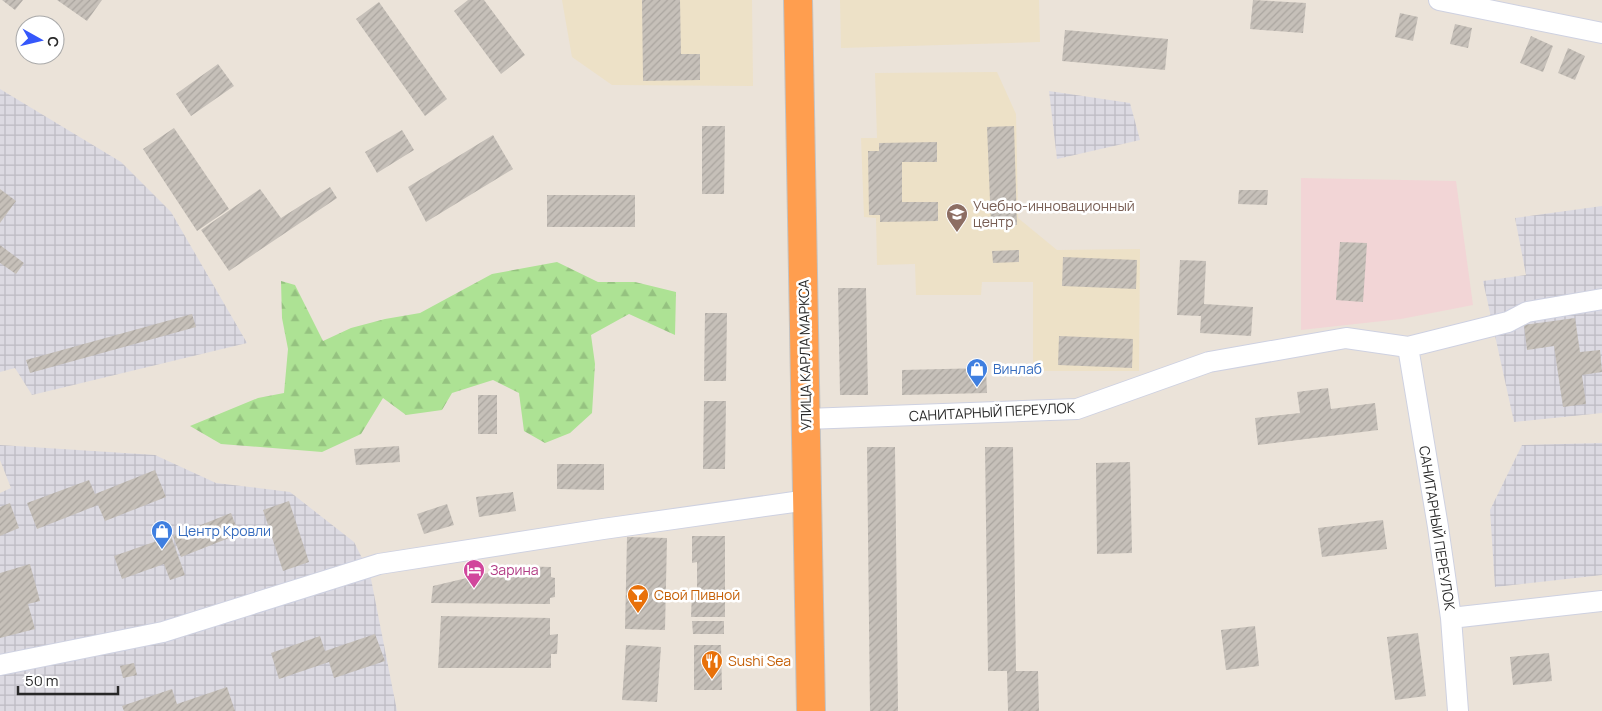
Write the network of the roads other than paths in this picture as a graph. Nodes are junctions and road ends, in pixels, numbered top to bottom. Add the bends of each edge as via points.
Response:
1 (798, 0) edge
2 (1439, 0) edge
3 (1602, 33) edge
4 (1602, 299) edge
5 (1408, 347) junction
6 (806, 419) junction
7 (808, 500) junction
8 (1602, 601) edge
9 (1451, 618) junction
10 (0, 666) edge
11 (811, 711) edge
12 (1458, 711) edge

1 - 6 highway, УЛИЦА КАРЛА МАРКСА
2 - 3 street
4 - 5 street, САНИТАРНЫЙ ПЕРЕУЛОК via 1527,312 1508,322
5 - 6 street, САНИТАРНЫЙ ПЕРЕУЛОК via 1346,338 1209,362 1077,409
5 - 9 street, САНИТАРНЫЙ ПЕРЕУЛОК
6 - 7 highway, УЛИЦА КАРЛА МАРКСА
7 - 10 street via 379,564 163,632
7 - 11 highway, УЛИЦА КАРЛА МАРКСА
8 - 9 street
9 - 12 street, САНИТАРНЫЙ ПЕРЕУЛОК

